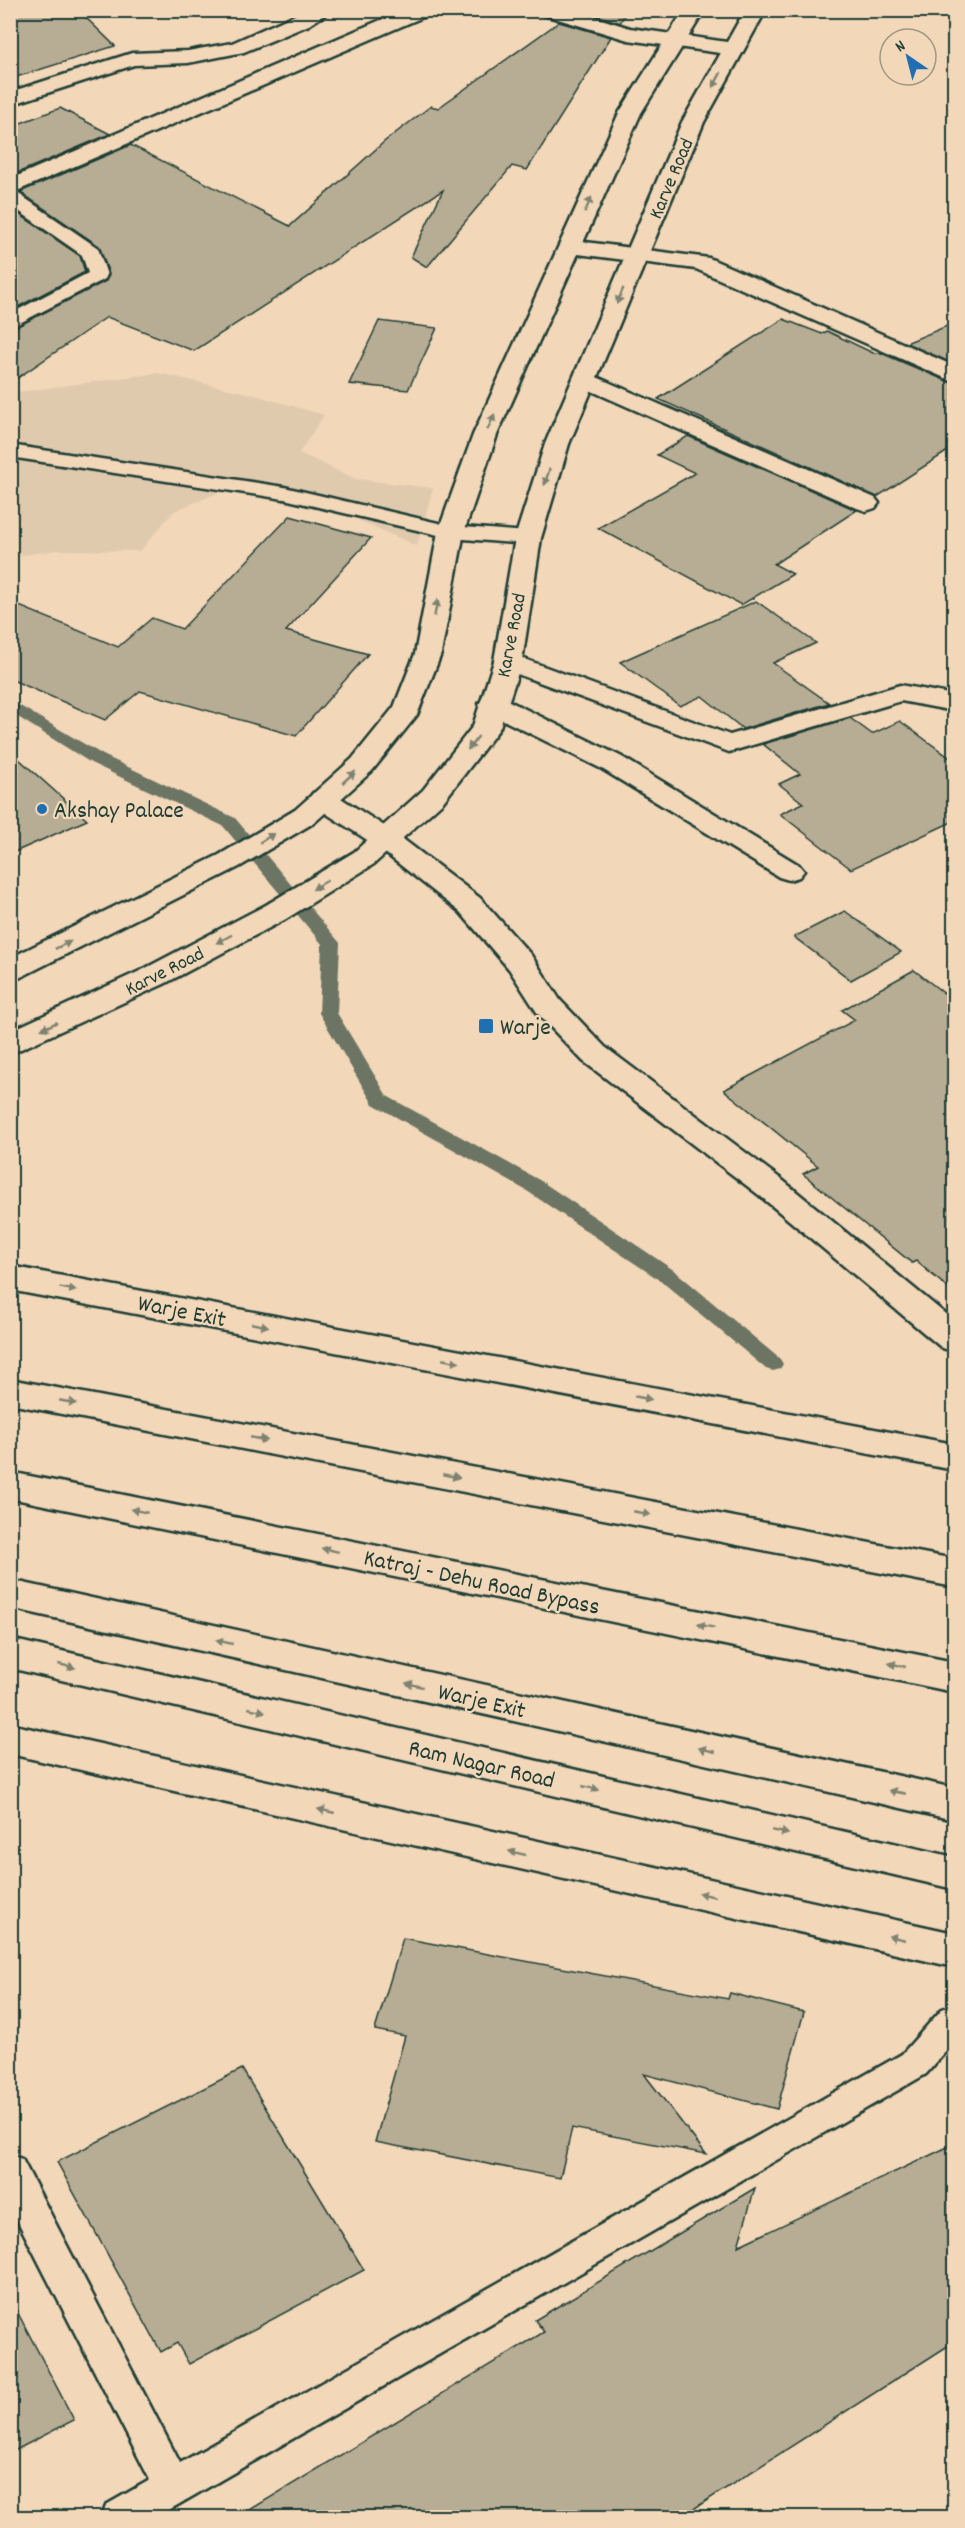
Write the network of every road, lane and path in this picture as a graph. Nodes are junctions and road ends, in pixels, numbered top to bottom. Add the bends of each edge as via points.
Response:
1 (322, 10) edge
2 (423, 10) edge
3 (548, 10) edge
4 (695, 10) edge
5 (756, 10) edge
6 (678, 41) junction
7 (734, 49) junction
8 (10, 99) edge
9 (10, 187) edge
10 (10, 196) edge
11 (570, 247) junction
12 (637, 255) junction
13 (10, 322) edge
14 (954, 375) edge
15 (585, 379) junction
16 (10, 451) edge
17 (866, 503) dead end
18 (451, 532) junction
19 (528, 538) junction
20 (508, 661) junction
21 (954, 703) edge
22 (493, 704) junction
23 (314, 808) junction
24 (375, 849) junction
25 (789, 871) dead end
26 (10, 970) edge
27 (10, 1044) edge
28 (10, 1278) edge
29 (954, 1339) edge
30 (10, 1390) edge
31 (954, 1457) edge
32 (10, 1485) edge
33 (954, 1573) edge
34 (10, 1594) edge
35 (10, 1653) edge
36 (954, 1677) edge
37 (10, 1739) edge
38 (954, 1804) edge
39 (954, 1873) edge
40 (954, 1950) edge
41 (954, 2019) edge
42 (10, 2170) edge
43 (173, 2487) junction
44 (119, 2517) edge

1 - 8 main road via 237,48 188,57 132,59
2 - 9 main road
3 - 6 main road via 628,34
4 - 6 main road
5 - 7 main road, Karve Road
6 - 7 main road
11 -> 6 main road via 630,113
7 -> 12 main road, Karve Road via 693,122
10 - 13 lane via 91,252 98,275
11 - 12 main road
18 -> 11 main road via 485,435
12 - 14 main road via 701,262
12 -> 15 main road, Karve Road
15 - 17 main road
15 -> 19 main road, Karve Road via 557,444
16 - 18 lane via 284,493
18 - 19 lane
23 -> 18 main road via 362,765 408,709 428,654
19 - 20 main road, Karve Road
20 - 21 main road via 729,744 900,693
20 - 22 main road, Karve Road
22 -> 24 main road, Karve Road via 486,727 433,796
22 - 25 main road via 612,763
23 - 24 main road
26 -> 23 main road via 229,861
24 -> 27 main road, Karve Road via 276,912 153,977
24 - 29 main road via 470,905 520,962 549,1007 594,1054 770,1187
28 -> 31 main road, Warje Exit
30 -> 33 main road
36 -> 32 main road, Katraj - Dehu Road Bypass
38 -> 34 main road, Warje Exit
35 -> 39 main road, Ram Nagar Road
40 -> 37 main road
41 - 43 lane via 914,2064
42 - 43 lane
43 - 44 lane

